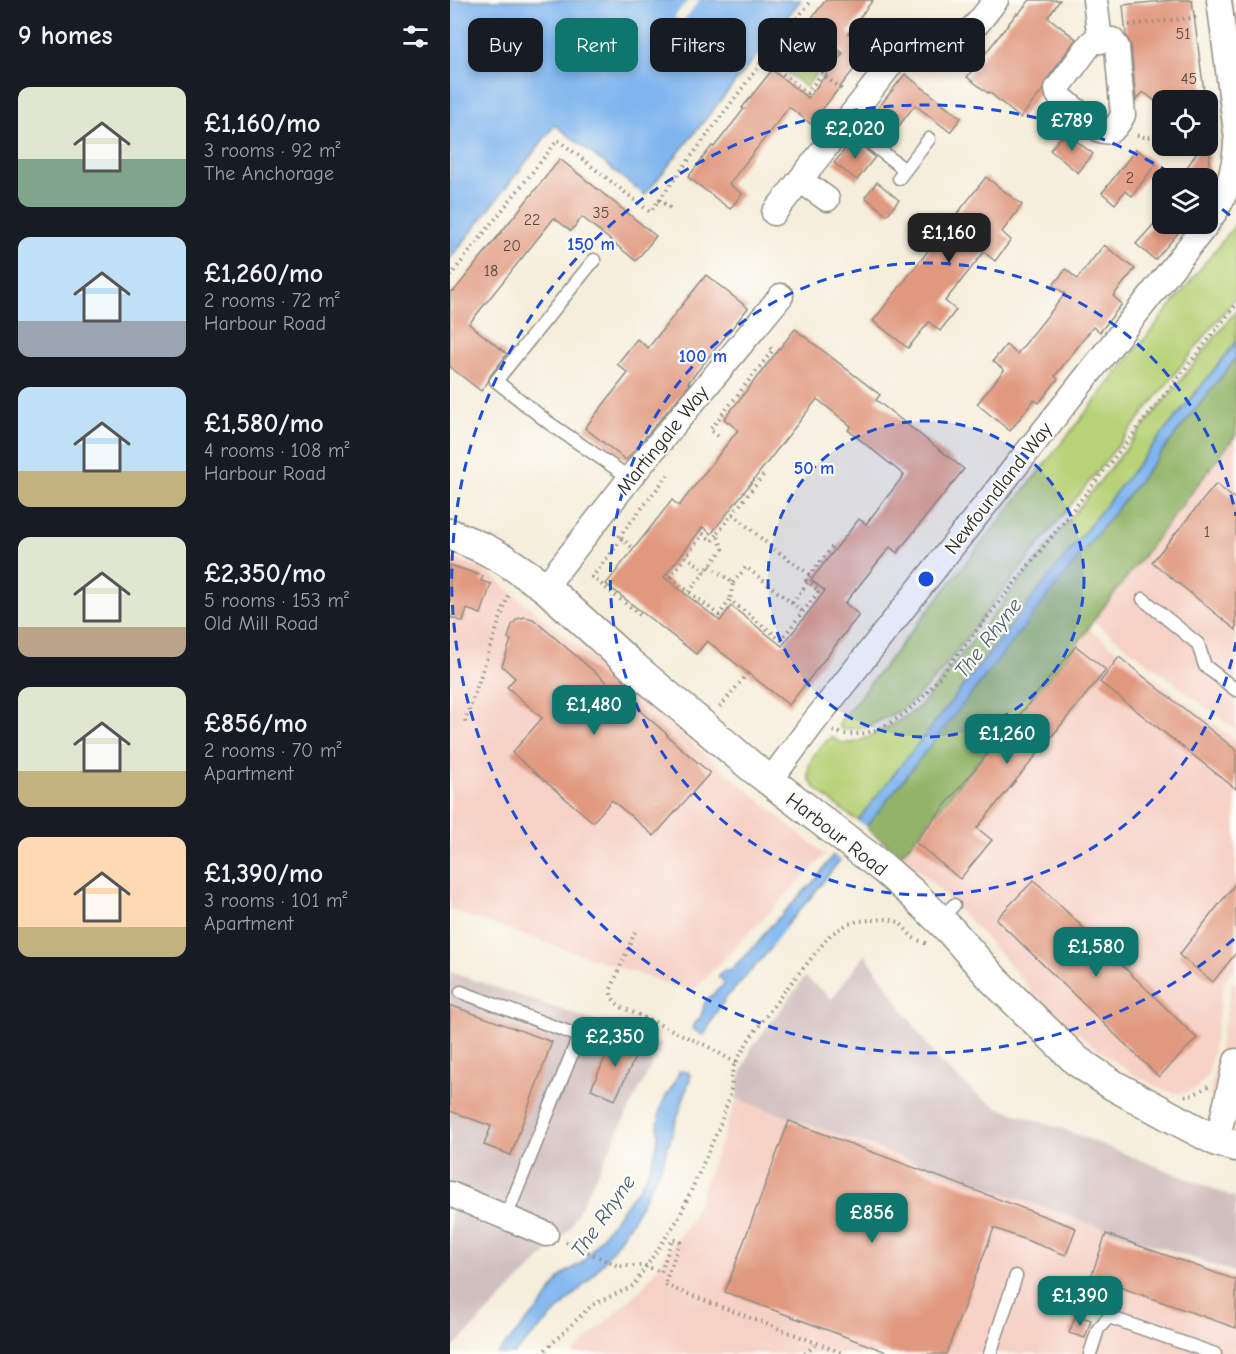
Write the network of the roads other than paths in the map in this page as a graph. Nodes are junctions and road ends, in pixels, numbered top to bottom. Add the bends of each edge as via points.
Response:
1 (996, 0) edge
2 (1095, 0) edge
3 (1220, 7) edge
4 (1106, 40) road end
5 (1230, 43) edge
6 (845, 123) junction
7 (1236, 133) edge
8 (929, 139) dead end
9 (1236, 141) edge
10 (800, 180) junction
11 (827, 199) dead end
12 (1218, 206) edge
13 (774, 213) dead end
14 (1198, 234) edge
15 (594, 260) dead end
16 (781, 296) dead end
17 (630, 478) junction
18 (450, 534) edge
19 (545, 587) junction
20 (1143, 599) dead end
21 (1236, 690) edge
22 (769, 782) junction
23 (461, 992) dead end
24 (1236, 1061) edge
25 (1226, 1144) edge
26 (450, 1194) edge
27 (506, 1217) junction
28 (556, 1238) road end
29 (1016, 1276) dead end
30 (990, 1354) edge
31 (1090, 1354) edge
32 (1215, 1354) edge

1 - 6 street via 966,33 909,44
2 - 4 street
3 - 5 street
5 - 7 street
6 - 8 lane via 902,174
6 - 10 street
9 - 12 street, Newfoundland Way via 1230,180
10 - 11 street
10 - 13 street
14 - 22 street, Newfoundland Way
15 - 17 lane via 496,381
16 - 17 street, Martingale Way
17 - 19 street, Martingale Way
18 - 19 street, Harbour Road via 519,568
19 - 22 street, Harbour Road
20 - 21 lane via 1198,644 1205,666
22 - 25 street, Harbour Road via 948,918 994,981 1077,1061 1113,1085
23 - 27 lane via 579,1036
24 - 25 street, Harbour Road
26 - 27 street
27 - 28 street
29 - 30 lane
31 - 32 lane via 1098,1329 1109,1317

